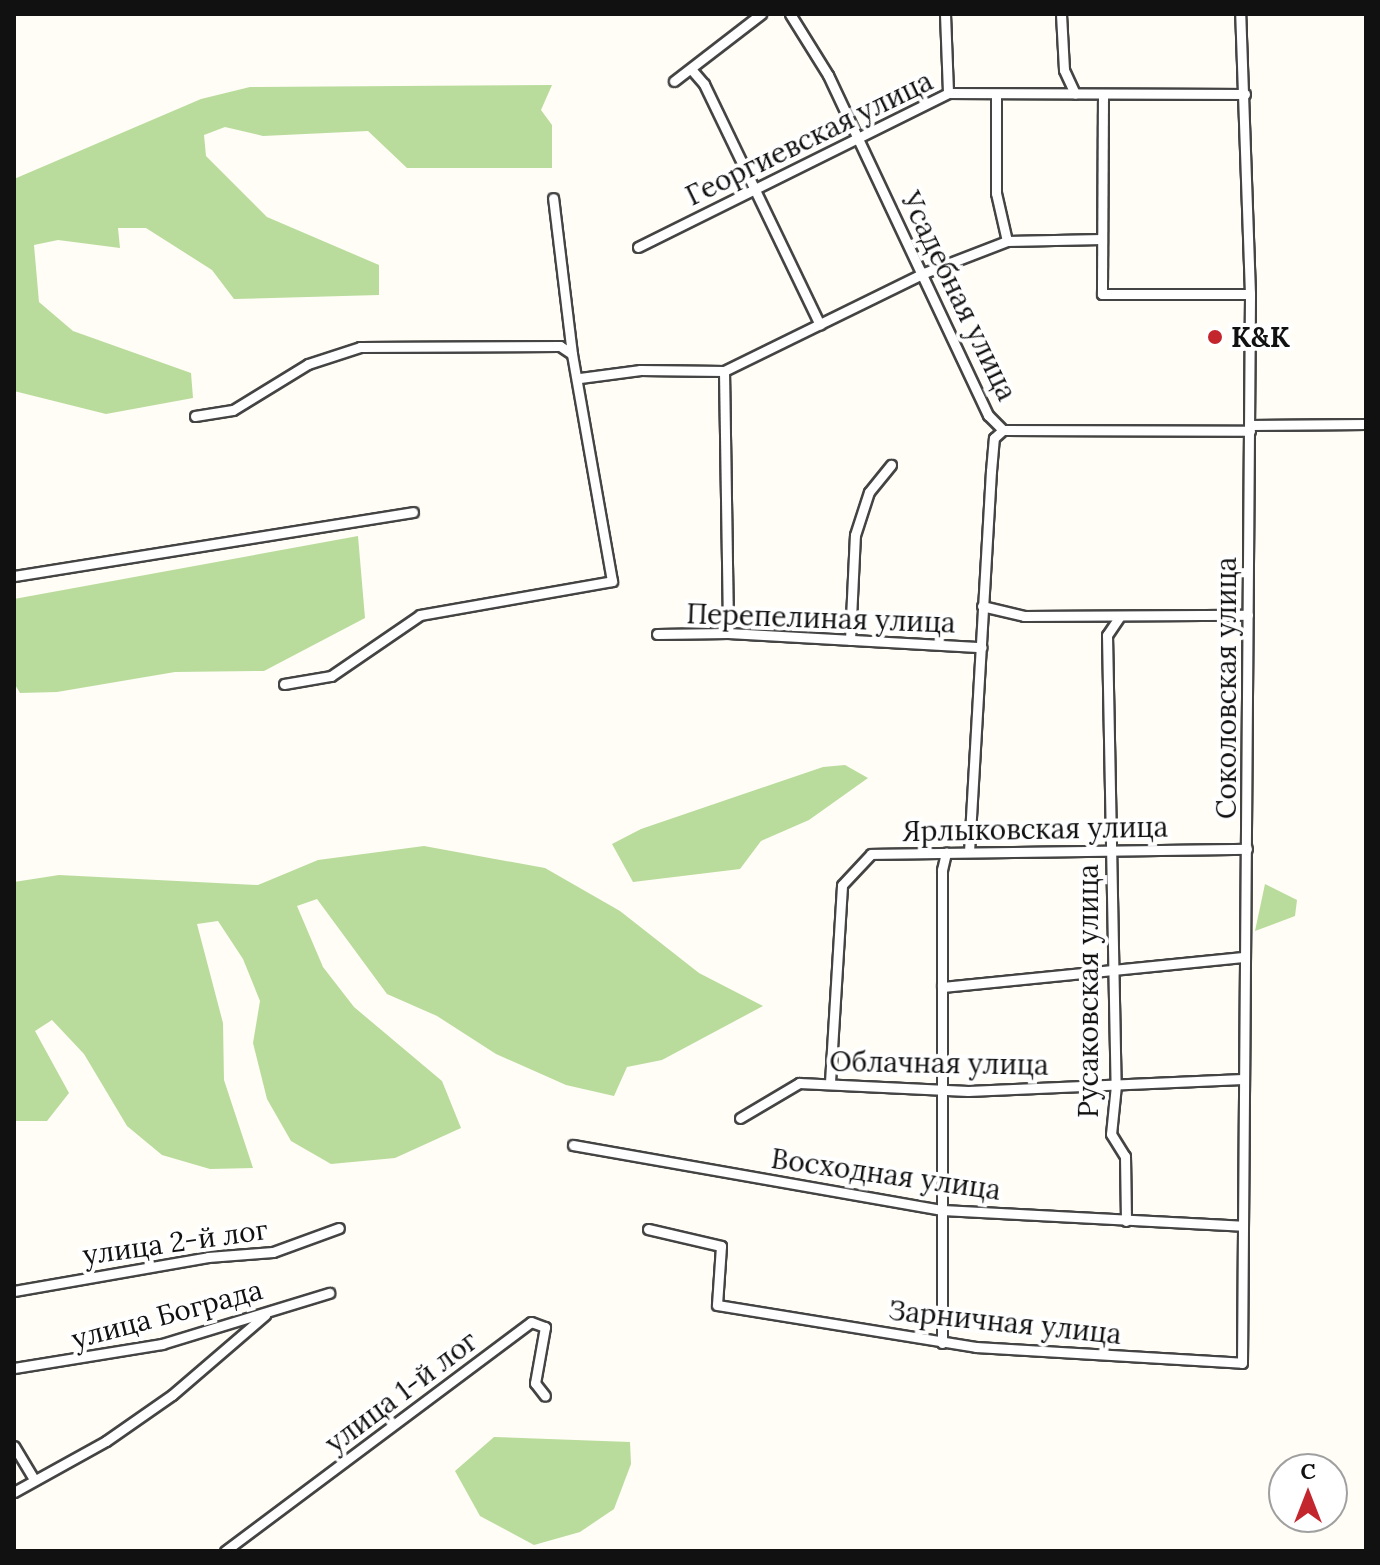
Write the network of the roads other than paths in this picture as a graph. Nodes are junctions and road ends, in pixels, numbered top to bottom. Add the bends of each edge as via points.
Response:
1 (761, 14) edge
2 (790, 14) edge
3 (945, 14) edge
4 (1061, 14) edge
5 (1240, 14) edge
6 (691, 69) junction
7 (674, 81) dead end
8 (948, 93) junction
9 (1075, 94) junction
10 (1245, 94) junction
11 (996, 95) junction
12 (1103, 95) junction
13 (859, 139) junction
14 (755, 188) junction
15 (553, 198) dead end
16 (1102, 239) junction
17 (1007, 241) junction
18 (638, 247) dead end
19 (924, 273) junction
20 (1250, 294) junction
21 (820, 325) junction
22 (572, 354) junction
23 (724, 371) junction
24 (580, 378) junction
25 (195, 416) dead end
26 (1366, 424) edge
27 (1250, 428) junction
28 (1003, 430) junction
29 (891, 465) dead end
30 (413, 512) dead end
31 (14, 576) edge
32 (982, 606) junction
33 (1248, 615) junction
34 (1120, 616) junction
35 (728, 633) junction
36 (657, 634) dead end
37 (850, 640) junction
38 (982, 647) junction
39 (284, 684) dead end
40 (1247, 849) junction
41 (1109, 851) junction
42 (946, 852) junction
43 (969, 852) junction
44 (1244, 957) junction
45 (1112, 971) junction
46 (942, 987) junction
47 (1243, 1079) junction
48 (830, 1082) junction
49 (1116, 1085) junction
50 (943, 1088) junction
51 (740, 1118) dead end
52 (573, 1145) dead end
53 (942, 1210) junction
54 (1126, 1221) junction
55 (1243, 1226) junction
56 (339, 1228) dead end
57 (648, 1229) dead end
58 (14, 1291) edge
59 (329, 1293) dead end
60 (271, 1309) junction
61 (942, 1343) junction
62 (1242, 1363) joint
63 (14, 1368) edge
64 (545, 1396) dead end
65 (14, 1446) edge
66 (33, 1478) junction
67 (14, 1492) edge
68 (225, 1551) edge

1 - 6 street
2 - 13 street, Усадебная улица
3 - 8 street
4 - 9 street via 1064,70
5 - 10 street, Соколовская улица
6 - 7 street
6 - 14 street via 704,84
8 - 11 street, Георгиевская улица
8 - 13 street, Георгиевская улица via 874,125
9 - 11 street, Георгиевская улица
9 - 12 street, Георгиевская улица
10 - 12 street, Георгиевская улица
10 - 20 street, Соколовская улица
11 - 17 street via 996,193
12 - 16 street
13 - 14 street, Георгиевская улица
13 - 19 street, Усадебная улица
14 - 18 street, Георгиевская улица
14 - 21 street
15 - 22 street
16 - 17 street
16 - 20 street via 1102,294
17 - 19 street
19 - 21 street
19 - 28 street, Усадебная улица via 988,415
20 - 27 street, Соколовская улица
21 - 23 street
22 - 24 street
22 - 25 street via 560,346 360,347 308,364 233,410
23 - 24 street via 640,370
23 - 35 street
24 - 39 street via 612,581 420,615 331,676
26 - 27 street
27 - 28 street
27 - 33 street, Соколовская улица
28 - 32 street, Усадебная улица via 994,438
29 - 37 street via 869,492 855,535
30 - 31 street
32 - 34 street via 1024,616
32 - 38 street, Усадебная улица
33 - 34 street
33 - 40 street, Соколовская улица
34 - 41 street, Русаковская улица via 1107,635
35 - 36 street, Перепелиная улица
35 - 37 street, Перепелиная улица
37 - 38 street, Перепелиная улица
38 - 43 street, Усадебная улица
40 - 41 street, Ярлыковская улица
40 - 44 street, Соколовская улица
41 - 43 street, Ярлыковская улица
41 - 45 street, Русаковская улица
42 - 43 street, Ярлыковская улица
42 - 46 street
42 - 48 street, Ярлыковская улица via 871,854 842,885
44 - 45 street
44 - 47 street, Соколовская улица
45 - 46 street
45 - 49 street, Русаковская улица
46 - 50 street
47 - 49 street, Облачная улица
47 - 55 street, Соколовская улица
48 - 50 street, Облачная улица
48 - 51 street, Облачная улица via 799,1083
49 - 50 street, Облачная улица
49 - 54 street, Русаковская улица via 1111,1134 1125,1156
50 - 53 street
52 - 53 street, Восходная улица
53 - 54 street, Восходная улица
53 - 61 street
54 - 55 street, Восходная улица
55 - 62 street, Соколовская улица
56 - 58 street, улица 2-й лог via 273,1252 208,1257
57 - 61 street, Зарничная улица via 721,1246 717,1305
59 - 60 street, улица Бограда
60 - 63 street, улица Бограда via 162,1344
60 - 66 street via 172,1395 106,1441
61 - 62 street, Зарничная улица
64 - 68 street, улица 1-й лог via 535,1383 545,1327 531,1322
65 - 66 street
66 - 67 street

